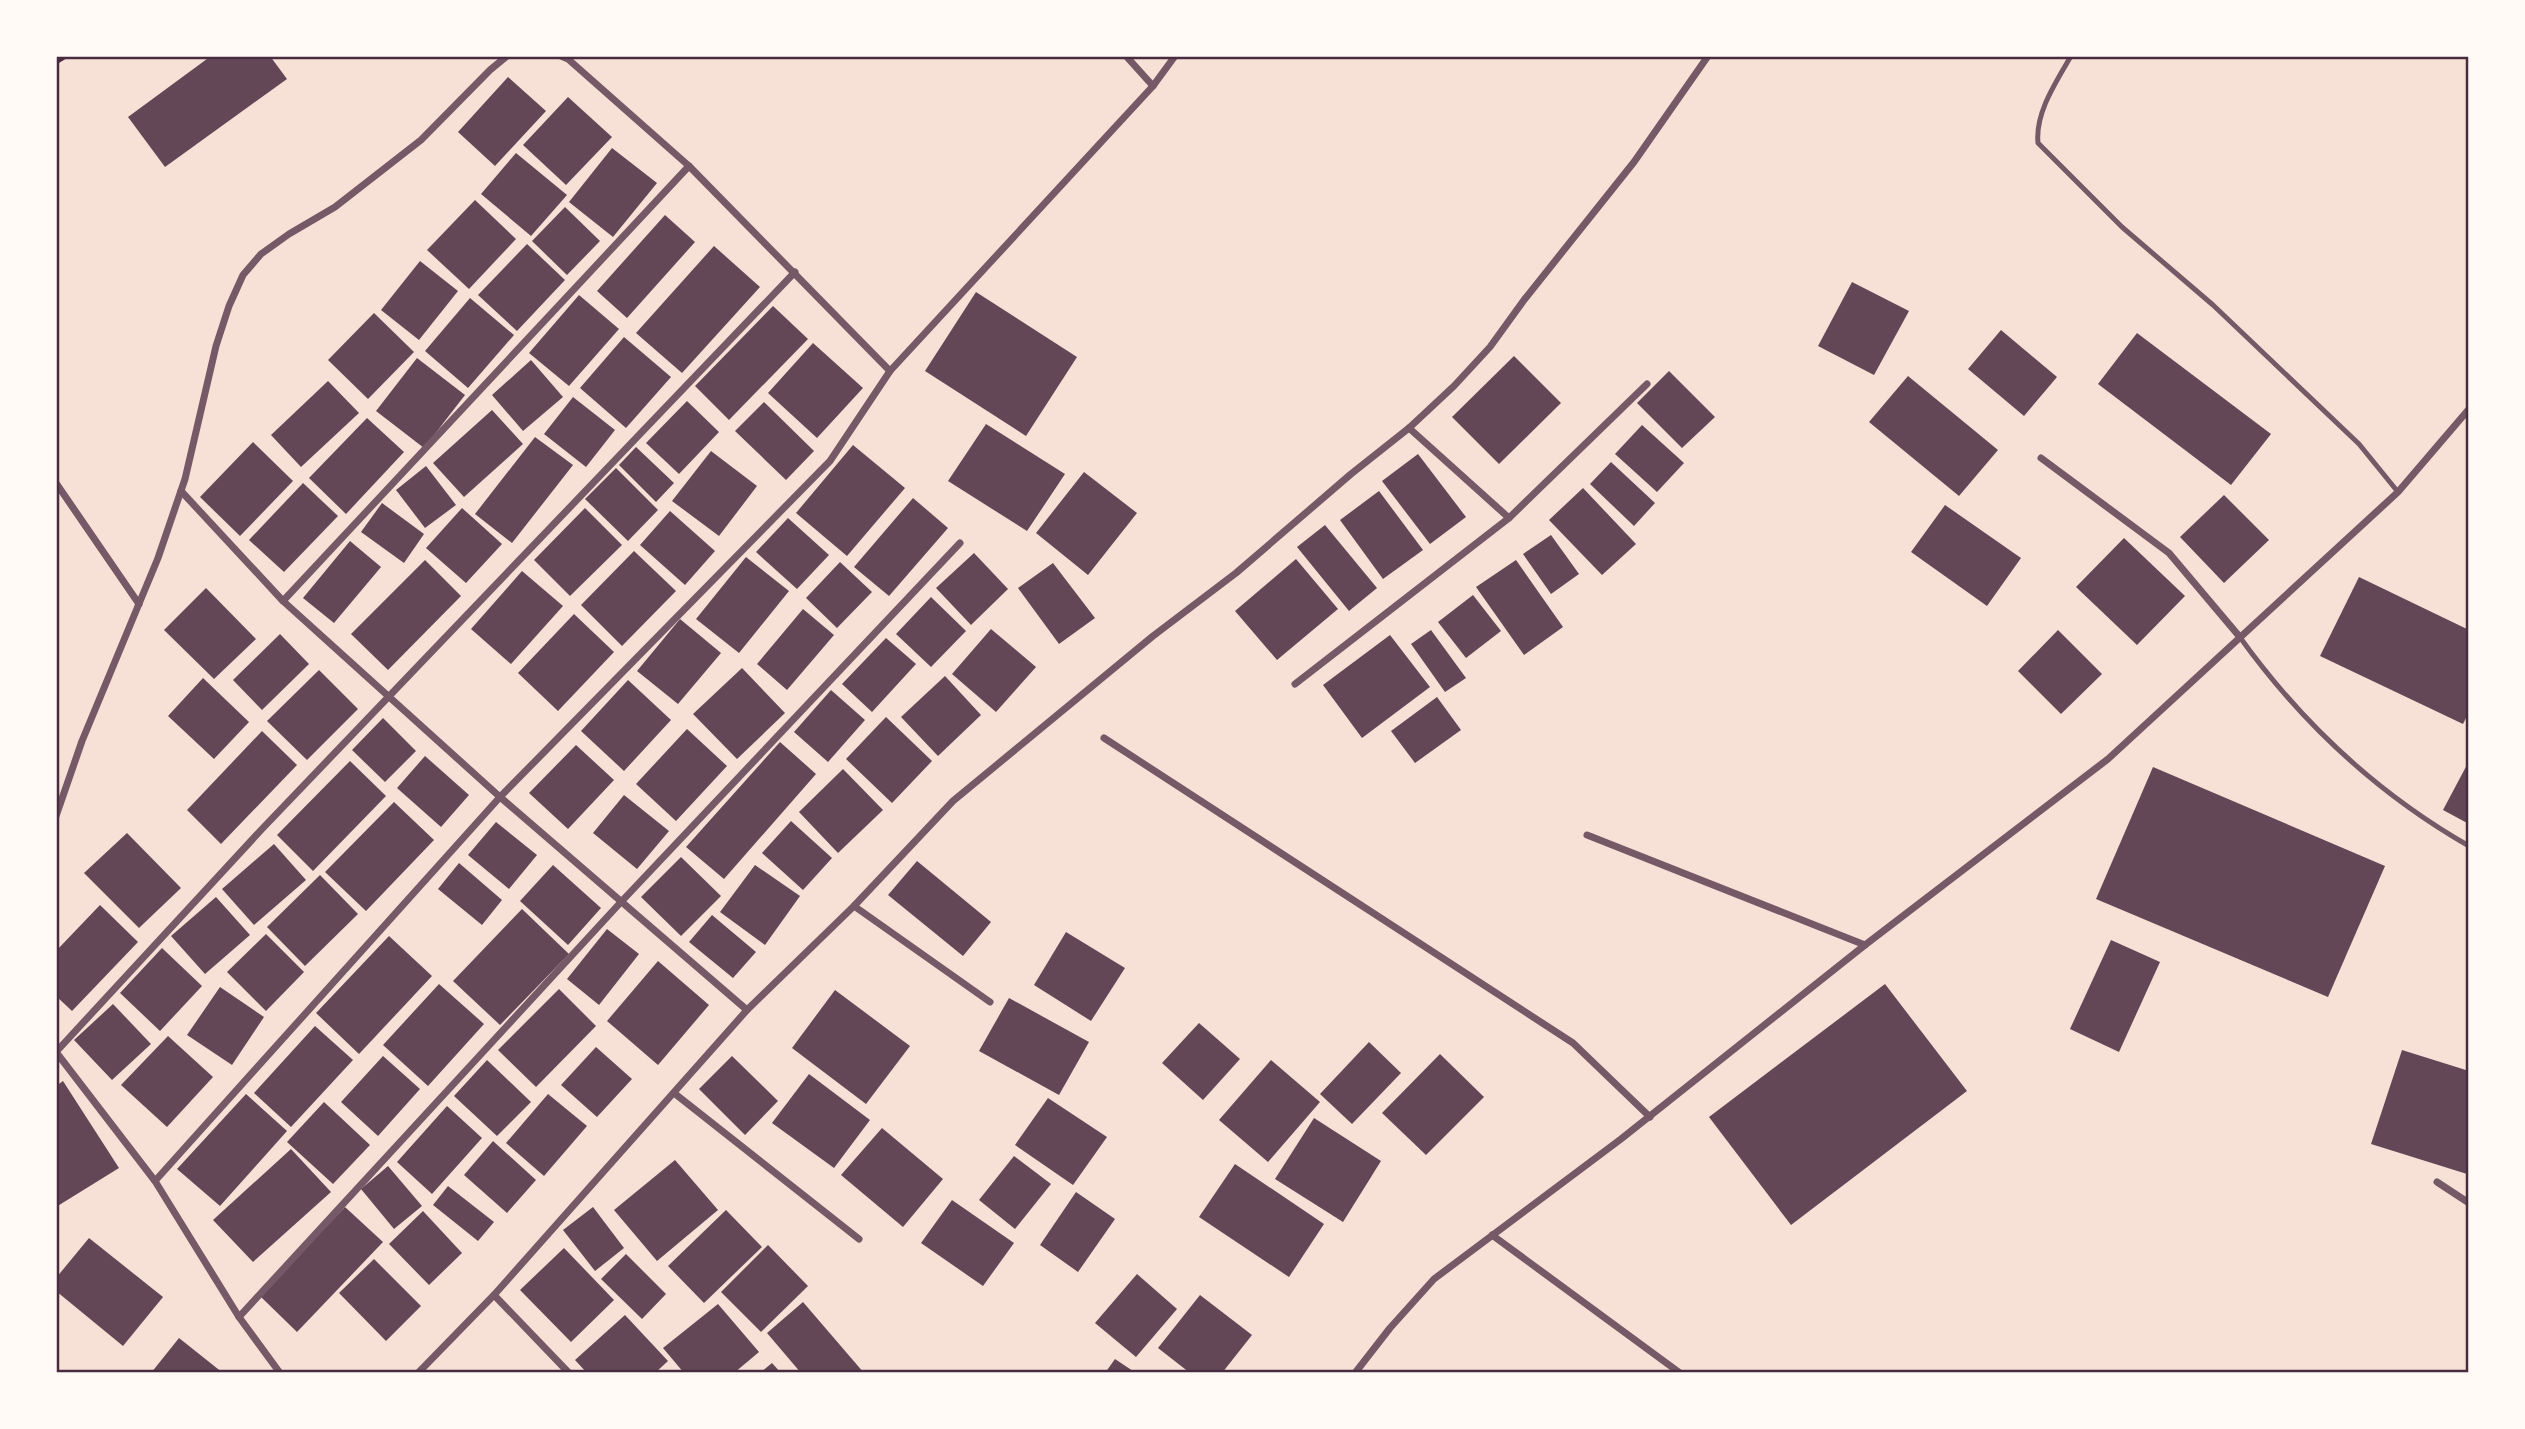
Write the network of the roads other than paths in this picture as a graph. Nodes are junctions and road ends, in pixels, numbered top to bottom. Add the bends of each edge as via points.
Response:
1 (507, 56) edge
2 (561, 56) edge
3 (1126, 56) edge
4 (1175, 56) edge
5 (1708, 56) edge
6 (2071, 56) edge
7 (1153, 86) junction
8 (689, 166) junction
9 (794, 272) junction
10 (890, 371) junction
11 (1647, 384) dead end
12 (2469, 409) edge
13 (1409, 428) junction
14 (2041, 458) dead end
15 (56, 483) edge
16 (181, 491) junction
17 (2398, 492) junction
18 (1509, 518) junction
19 (960, 543) dead end
20 (283, 601) junction
21 (139, 604) junction
22 (2239, 636) junction
23 (1295, 684) dead end
24 (388, 696) junction
25 (1104, 738) dead end
26 (500, 797) junction
27 (56, 816) edge
28 (1587, 835) dead end
29 (2469, 846) edge
30 (621, 902) junction
31 (854, 906) junction
32 (1865, 945) junction
33 (990, 1002) dead end
34 (747, 1010) junction
35 (56, 1052) edge
36 (674, 1093) junction
37 (1650, 1117) junction
38 (155, 1181) junction
39 (2437, 1182) dead end
40 (2469, 1203) edge
41 (1492, 1235) junction
42 (859, 1239) dead end
43 (494, 1295) junction
44 (239, 1317) junction
45 (279, 1372) edge
46 (418, 1373) edge
47 (569, 1373) edge
48 (1355, 1373) edge
49 (1680, 1373) edge

1 - 16 street via 421,140 335,207 261,254 243,275 216,346
2 - 8 street
3 - 7 street
4 - 7 street
5 - 13 street via 1634,162 1490,347
6 - 17 lane via 2039,120 2038,144 2360,444
7 - 10 street
8 - 9 street
8 - 20 street
9 - 10 street
9 - 24 street
10 - 26 street via 830,461
11 - 18 street
12 - 17 street
13 - 18 street
13 - 31 street via 953,801
14 - 22 street via 2169,553
15 - 21 street
16 - 20 street
16 - 21 street
17 - 22 street
18 - 23 street
19 - 30 street
20 - 24 street
21 - 27 street
22 - 29 lane via 2323,736 2426,821
22 - 32 street via 2108,759
24 - 26 street
24 - 35 street
25 - 37 street via 1573,1043
26 - 30 street
26 - 38 street
28 - 32 street
30 - 34 street
30 - 44 street
31 - 33 street
31 - 34 street
32 - 37 street
34 - 36 street
35 - 38 street
36 - 42 street
36 - 43 street
37 - 41 street
38 - 44 street
39 - 40 street
41 - 48 street via 1434,1279
41 - 49 street
43 - 46 street
43 - 47 street
44 - 45 street

